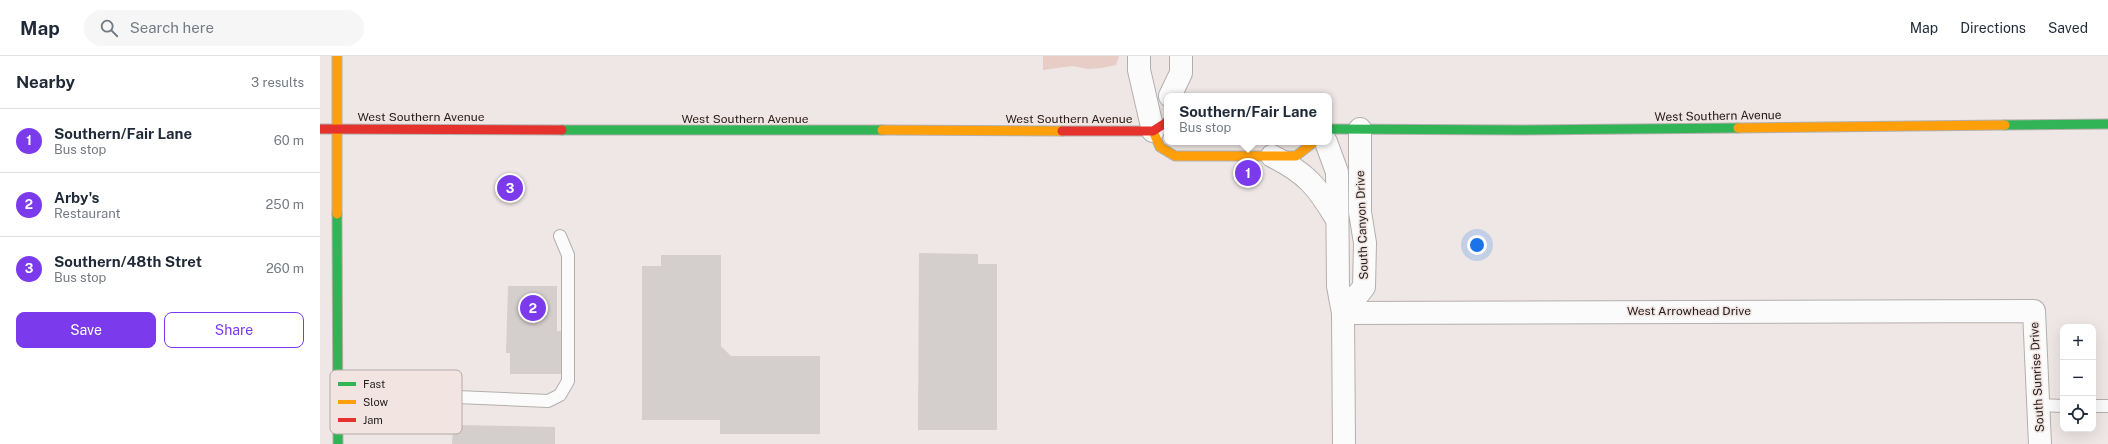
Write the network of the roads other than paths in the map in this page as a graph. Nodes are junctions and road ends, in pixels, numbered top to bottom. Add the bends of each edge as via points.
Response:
1 (337, 56) edge
2 (1139, 56) edge
3 (1181, 56) edge
4 (1171, 93) edge
5 (1164, 112) edge
6 (2108, 124) edge
7 (1160, 126) edge
8 (320, 129) edge
9 (337, 129) junction
10 (1332, 129) edge
11 (1360, 129) junction
12 (1312, 145) edge
13 (1327, 145) edge
14 (1272, 156) junction
15 (1337, 219) junction
16 (560, 236) dead end
17 (2034, 310) joint
18 (1343, 313) junction
19 (338, 370) edge
20 (462, 397) edge
21 (2038, 405) junction
22 (2060, 406) edge
23 (2096, 406) edge
24 (2108, 406) edge
25 (338, 434) edge
26 (338, 444) edge
27 (1344, 444) edge
28 (2040, 444) edge

1 - 9 main road
2 - 7 street via 1140,70
3 - 4 street via 1181,73
5 - 7 street
6 - 11 main road, West Southern Avenue via 1520,130
7 - 9 main road, West Southern Avenue
7 - 14 main road via 1160,147 1175,156
8 - 9 main road, West Southern Avenue
9 - 19 main road
10 - 11 main road, West Southern Avenue
11 - 18 street, South Canyon Drive via 1360,212 1365,243 1364,287
12 - 14 main road via 1296,156
13 - 15 street, South Canyon Drive via 1337,172
14 - 15 street via 1291,166 1322,192
15 - 18 street, South Canyon Drive via 1338,286
16 - 20 lane via 568,255 568,380 560,395 548,401
17 - 18 street, West Arrowhead Drive
17 - 21 street, South Sunrise Drive
18 - 27 street, South Canyon Drive
21 - 22 lane
21 - 28 street, South Sunrise Drive
23 - 24 lane
25 - 26 main road

